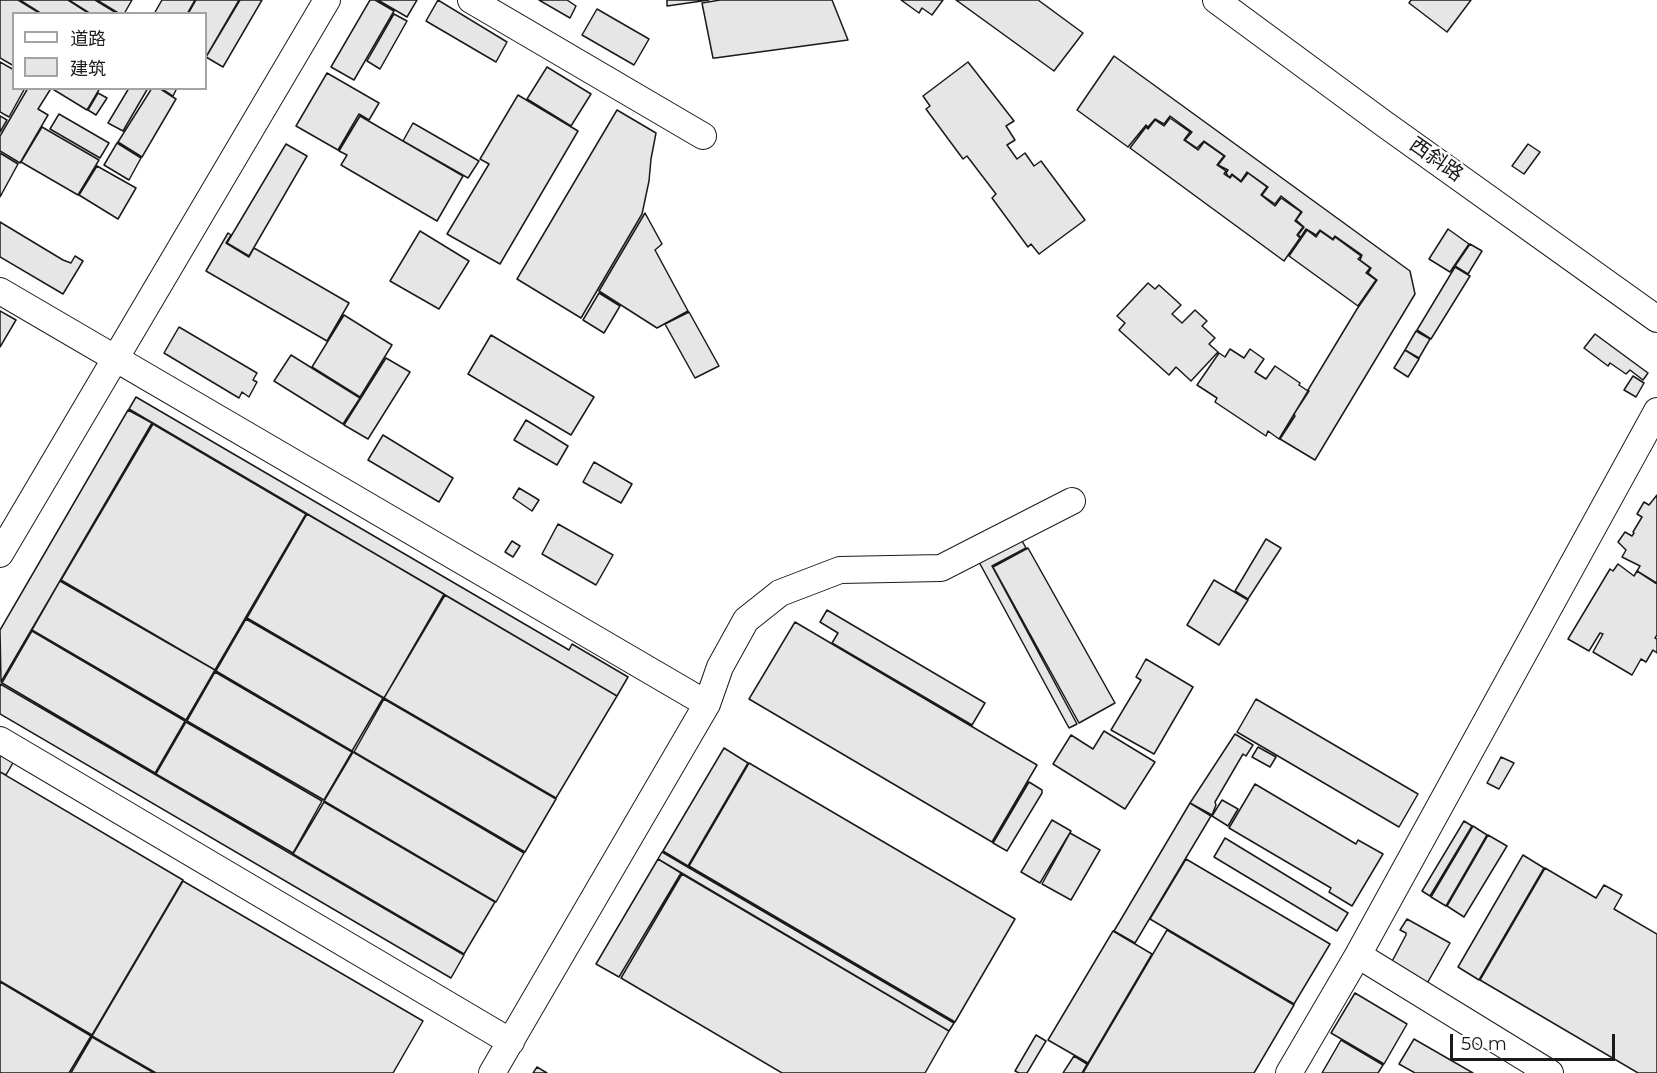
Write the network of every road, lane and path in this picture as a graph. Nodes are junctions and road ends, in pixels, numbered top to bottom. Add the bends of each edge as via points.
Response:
1 (327, 0) edge
2 (471, 0) edge
3 (1216, 0) edge
4 (703, 136) dead end
5 (0, 291) edge
6 (1657, 319) edge
7 (115, 358) junction
8 (1657, 411) edge
9 (1072, 501) dead end
10 (0, 554) edge
11 (707, 704) junction
12 (0, 740) edge
13 (1358, 956) junction
14 (512, 1042) junction
15 (492, 1073) edge
16 (1289, 1073) edge
17 (1550, 1073) edge

1 - 7 street
2 - 4 street
3 - 6 street, 西斜路
5 - 7 street
7 - 10 street
7 - 11 street
8 - 13 street
9 - 11 street via 942,568 840,570 780,593 746,620 720,667
11 - 14 street
12 - 14 street
13 - 16 street
13 - 17 street
14 - 15 street

